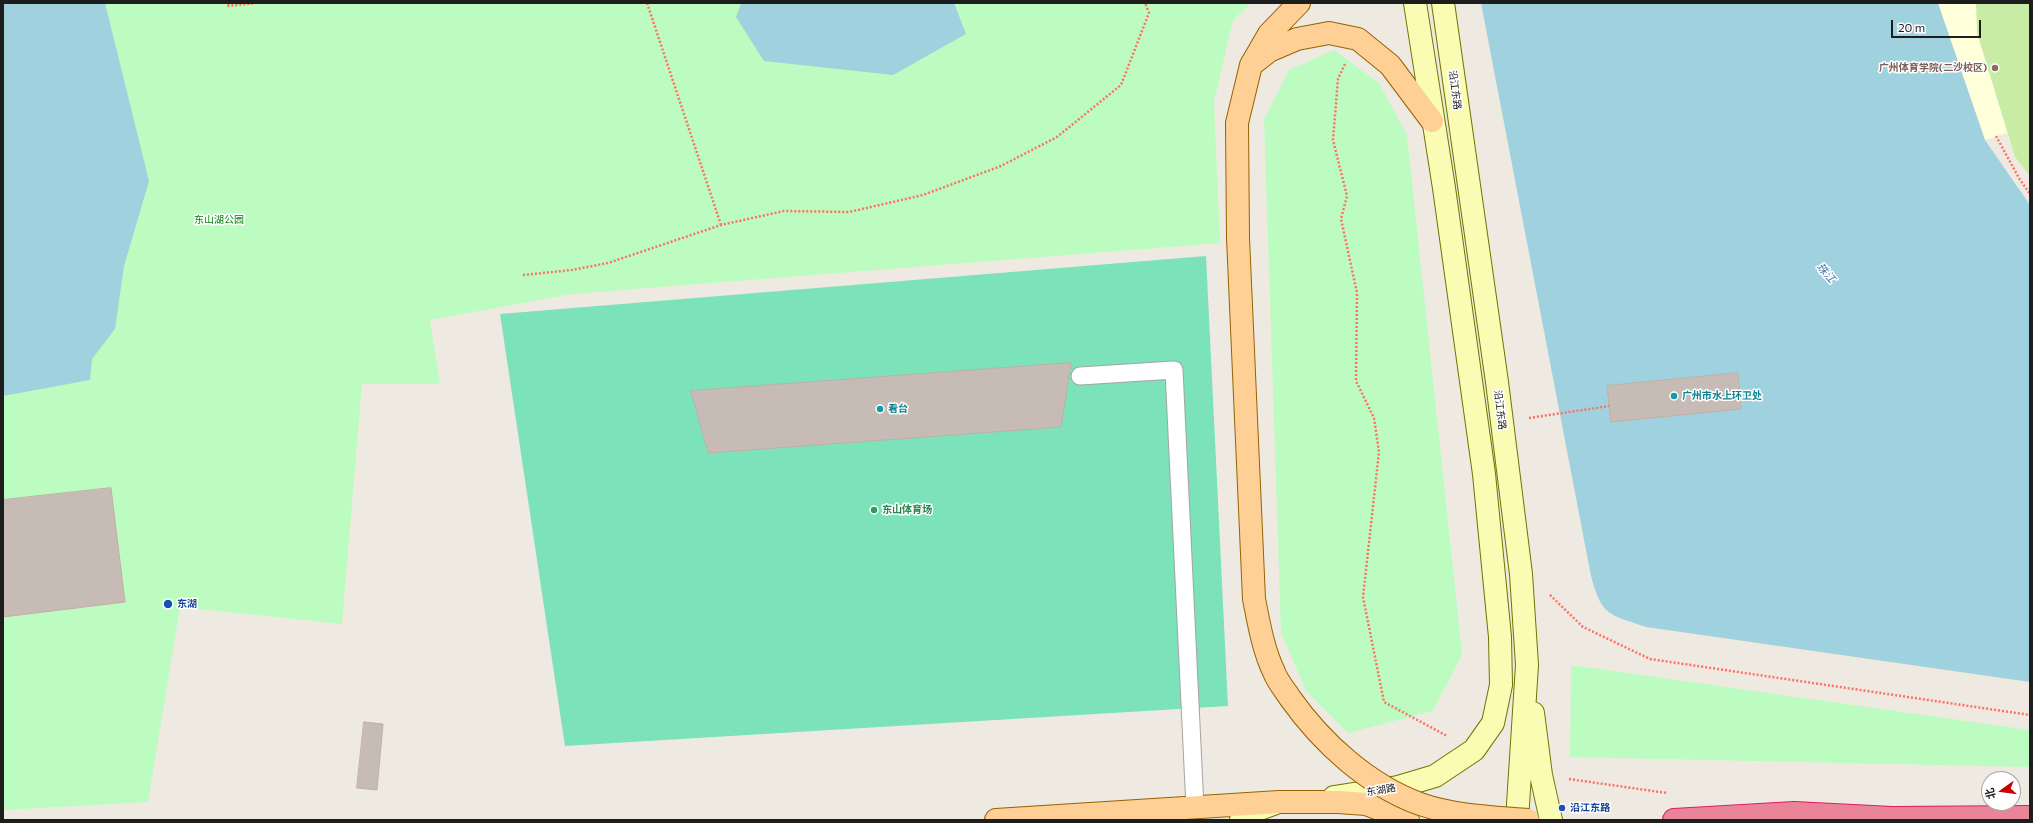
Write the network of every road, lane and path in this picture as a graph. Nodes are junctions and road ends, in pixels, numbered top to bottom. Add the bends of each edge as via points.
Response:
1 (223, 3) edge
2 (256, 3) edge
3 (647, 3) edge
4 (1145, 3) edge
5 (1300, 3) edge
6 (1415, 3) edge
7 (1443, 3) edge
8 (228, 4) edge
9 (1358, 38) junction
10 (1251, 65) junction
11 (1432, 121) junction
12 (1996, 136) dead end
13 (2030, 194) edge
14 (721, 225) junction
15 (523, 274) dead end
16 (1080, 376) dead end
17 (1609, 406) dead end
18 (1502, 422) junction
19 (1548, 593) dead end
20 (1527, 666) junction
21 (2030, 715) edge
22 (1474, 750) junction
23 (1542, 775) junction
24 (1671, 794) dead end
25 (1279, 802) junction
26 (1195, 808) junction
27 (1151, 815) edge
28 (2030, 817) edge
29 (996, 820) edge
30 (1242, 820) edge
31 (1408, 820) edge
32 (1517, 820) edge
33 (1528, 820) edge
34 (1551, 820) edge
35 (1674, 820) edge

1 - 8 path
2 - 8 path
3 - 14 path
4 - 14 path via 1149,13 1121,85 1057,137 1000,166 923,195 849,212 784,211
5 - 10 main road via 1269,34
6 - 11 main road
7 - 18 main road, 沿江东路
9 - 10 main road via 1329,33 1297,39 1269,51
9 - 11 main road via 1390,65
9 - 22 path via 1338,79 1333,140 1347,196 1341,218 1357,293 1356,381 1374,418 1379,452 1363,597 1384,702
10 - 33 main road, bridge via 1237,123 1238,238 1254,599 1260,630 1274,674 1316,730 1354,765 1380,784 1421,804 1443,810 1468,815
11 - 22 main road via 1444,188 1484,474 1500,637 1501,685 1493,723
12 - 13 path via 2018,178
14 - 15 path via 608,263 572,270
16 - 26 lane via 1174,370
17 - 18 path
18 - 20 main road, 沿江东路 via 1521,574
19 - 21 path via 1583,627 1650,659
20 - 23 main road
20 - 32 main road, 沿江东路
22 - 25 main road, 东湖路 via 1436,776 1398,787
23 - 24 path
23 - 34 main road
25 - 26 main road
25 - 30 main road, 东湖路 via 1257,810
25 - 31 main road via 1366,804
26 - 27 main road
27 - 29 main road
28 - 35 highway via 1892,818 1794,813

